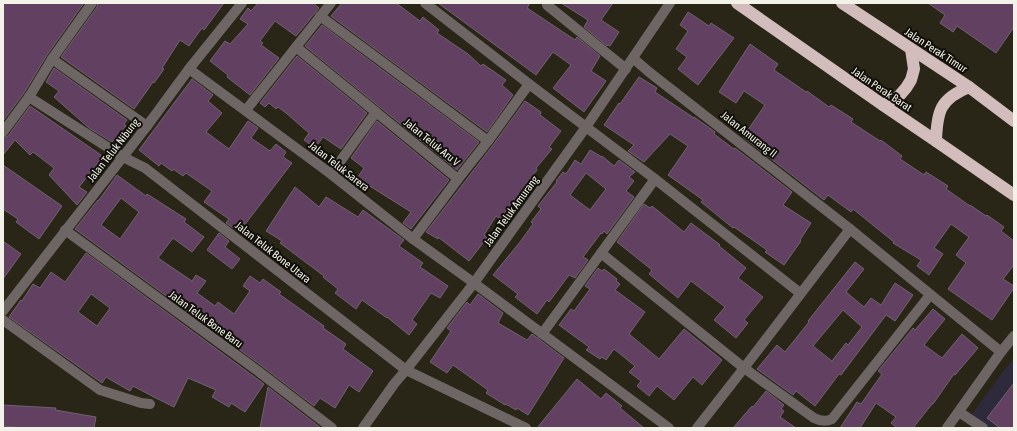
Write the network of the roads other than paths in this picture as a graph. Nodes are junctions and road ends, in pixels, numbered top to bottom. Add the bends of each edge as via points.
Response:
1 (92, 3) edge
2 (242, 3) edge
3 (331, 3) edge
4 (425, 3) edge
5 (670, 3) edge
6 (737, 3) edge
7 (842, 3) edge
8 (547, 5) dead end
9 (320, 16) junction
10 (296, 47) junction
11 (911, 49) junction
12 (633, 58) junction
13 (52, 59) junction
14 (189, 69) junction
15 (626, 69) junction
16 (529, 84) junction
17 (969, 87) junction
18 (28, 97) junction
19 (882, 105) junction
20 (246, 110) junction
21 (376, 112) junction
22 (1014, 121) edge
23 (147, 126) junction
24 (586, 127) junction
25 (3, 132) edge
26 (488, 141) junction
27 (936, 141) junction
28 (123, 157) junction
29 (331, 174) junction
30 (458, 179) junction
31 (655, 179) junction
32 (1014, 195) edge
33 (850, 229) junction
34 (65, 230) junction
35 (413, 239) junction
36 (601, 253) junction
37 (474, 283) junction
38 (800, 293) junction
39 (930, 295) junction
40 (5, 306) edge
41 (3, 320) edge
42 (542, 334) junction
43 (1014, 336) edge
44 (1001, 352) junction
45 (744, 368) junction
46 (406, 370) junction
47 (150, 404) dead end
48 (959, 412) junction
49 (332, 428) edge
50 (363, 428) edge
51 (526, 428) edge
52 (669, 428) edge
53 (697, 428) edge
54 (947, 428) edge
55 (983, 428) edge

1 - 13 street
2 - 14 street, Jalan Teluk Nibung
3 - 9 street
4 - 16 street
5 - 12 street, Jalan Teluk Amurang
6 - 19 highway, Jalan Perak Barat
7 - 11 highway, Jalan Perak Timur
8 - 15 street
9 - 10 street
9 - 26 street
10 - 20 street
10 - 21 street, Jalan Teluk Aru V
11 - 17 highway, Jalan Perak Timur
11 - 19 highway via 914,69 906,88 899,96
12 - 15 street, Jalan Teluk Amurang
12 - 33 street, Jalan Amurang II
13 - 18 street
13 - 23 street
14 - 20 street, Jalan Teluk Sarera
14 - 23 street, Jalan Teluk Nibung
15 - 24 street, Jalan Teluk Amurang
16 - 24 street
16 - 26 street, Jalan Teluk Aru V
17 - 22 highway, Jalan Perak Timur
17 - 27 highway via 948,98 942,106 938,116
18 - 25 street
18 - 28 street, Jalan Teluk Bone Utara
19 - 27 highway, Jalan Perak Barat
20 - 29 street, Jalan Teluk Sarera
21 - 29 street
21 - 30 street, Jalan Teluk Aru V
23 - 28 street, Jalan Teluk Nibung
24 - 31 street
24 - 37 street, Jalan Teluk Amurang
26 - 30 street, Jalan Teluk Aru V
27 - 32 highway, Jalan Perak Barat
28 - 34 street, Jalan Teluk Nibung
28 - 46 street, Jalan Teluk Bone Utara via 145,168
29 - 35 street, Jalan Teluk Sarera
30 - 35 street
31 - 36 street
31 - 38 street
33 - 38 street
33 - 39 street, Jalan Amurang II
34 - 40 street, Jalan Teluk Nibung
34 - 49 street, Jalan Teluk Bone Baru
35 - 37 street, Jalan Teluk Sarera
36 - 42 street
36 - 45 street
37 - 42 street, Jalan Teluk Sarera
37 - 46 street, Jalan Teluk Amurang
38 - 45 street
39 - 44 street, Jalan Amurang II
39 - 45 street via 832,419 825,421 814,418
41 - 47 street via 100,390
42 - 52 street, Jalan Teluk Sarera
43 - 44 street
44 - 48 street
45 - 53 street
46 - 50 street, Jalan Teluk Amurang
46 - 51 street, Jalan Teluk Bone Utara
48 - 54 street
48 - 55 street

